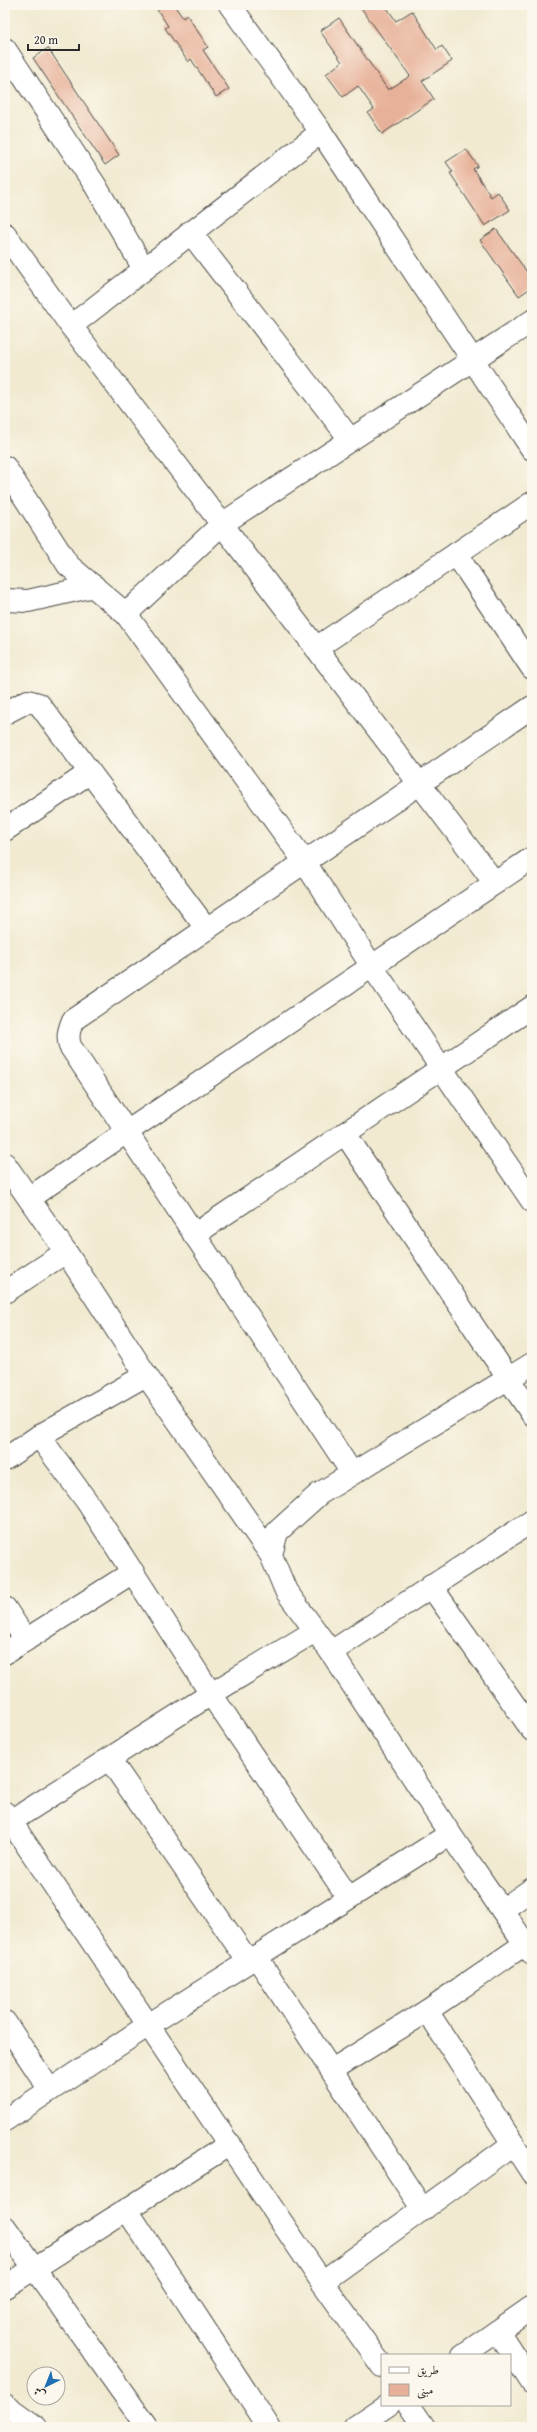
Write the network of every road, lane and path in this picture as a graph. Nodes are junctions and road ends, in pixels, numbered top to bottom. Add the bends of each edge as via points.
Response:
1 (230, 5) edge
2 (5, 49) edge
3 (321, 132) junction
4 (190, 232) junction
5 (5, 234) edge
6 (144, 269) junction
7 (532, 321) edge
8 (71, 326) junction
9 (472, 360) junction
10 (350, 439) junction
11 (532, 449) edge
12 (5, 467) edge
13 (532, 503) edge
14 (222, 524) junction
15 (456, 554) junction
16 (94, 586) junction
17 (5, 600) edge
18 (126, 614) junction
19 (316, 648) junction
20 (532, 668) edge
21 (532, 707) edge
22 (5, 713) edge
23 (89, 773) junction
24 (420, 785) junction
25 (5, 830) edge
26 (532, 858) edge
27 (304, 861) junction
28 (495, 883) junction
29 (206, 928) junction
30 (371, 965) junction
31 (532, 1008) edge
32 (442, 1068) junction
33 (126, 1133) junction
34 (346, 1135) junction
35 (5, 1164) edge
36 (28, 1198) junction
37 (532, 1201) edge
38 (194, 1235) junction
39 (66, 1252) junction
40 (5, 1292) edge
41 (532, 1364) edge
42 (146, 1374) junction
43 (509, 1379) junction
44 (532, 1414) edge
45 (38, 1436) junction
46 (5, 1459) edge
47 (352, 1473) junction
48 (532, 1522) edge
49 (271, 1555) junction
50 (133, 1572) junction
51 (431, 1586) junction
52 (5, 1608) edge
53 (315, 1631) junction
54 (26, 1640) junction
55 (331, 1652) junction
56 (5, 1653) edge
57 (211, 1694) junction
58 (532, 1730) edge
59 (110, 1760) junction
60 (7, 1820) edge
61 (450, 1834) junction
62 (532, 1889) edge
63 (348, 1897) junction
64 (502, 1910) junction
65 (529, 1949) edge
66 (252, 1959) junction
67 (427, 2011) junction
68 (5, 2022) edge
69 (150, 2024) junction
70 (332, 2070) junction
71 (50, 2090) junction
72 (5, 2120) edge
73 (230, 2144) junction
74 (513, 2144) junction
75 (532, 2173) edge
76 (127, 2210) junction
77 (423, 2210) junction
78 (5, 2228) edge
79 (34, 2268) junction
80 (322, 2282) junction
81 (5, 2287) edge
82 (532, 2307) edge
83 (498, 2331) junction
84 (464, 2354) edge
85 (381, 2365) edge
86 (532, 2383) edge
87 (5, 2405) edge
88 (386, 2406) edge
89 (410, 2406) edge
90 (36, 2427) edge
91 (147, 2427) edge
92 (269, 2427) edge
93 (355, 2427) edge
94 (424, 2427) edge

1 - 3 street
2 - 6 street via 95,185
3 - 4 street
3 - 9 street
4 - 6 street
4 - 10 street
5 - 8 street
6 - 8 street
7 - 9 street
8 - 14 street
9 - 10 street
9 - 11 street
10 - 14 street
12 - 16 street via 68,565
13 - 15 street
14 - 18 street
14 - 19 street
15 - 19 street
15 - 20 street
16 - 17 street via 28,601
16 - 18 street
18 - 27 street
19 - 24 street
21 - 24 street
22 - 23 street via 28,701 39,704
23 - 25 street
23 - 29 street
24 - 27 street
24 - 28 street
26 - 28 street
27 - 29 street
27 - 30 street
28 - 30 street
29 - 33 street via 73,1020 68,1037 70,1046
30 - 32 street
30 - 33 street
31 - 32 street
32 - 34 street
32 - 37 street
33 - 36 street
33 - 38 street
34 - 38 street
34 - 43 street
35 - 36 street
36 - 39 street
38 - 47 street
39 - 40 street
39 - 42 street
41 - 43 street
42 - 45 street
42 - 49 street
43 - 44 street
43 - 47 street
45 - 46 street
45 - 50 street via 88,1503
47 - 49 street via 319,1494 277,1532
48 - 51 street
49 - 53 street via 286,1591
50 - 54 street
50 - 57 street
51 - 55 street
51 - 58 street
52 - 54 street
53 - 55 street
53 - 57 street
54 - 56 street
55 - 61 street
57 - 59 street
57 - 63 street
59 - 60 street
59 - 66 street
60 - 69 street
61 - 63 street
61 - 64 street
62 - 64 street
63 - 66 street
64 - 65 street
65 - 67 street
66 - 69 street
66 - 70 street
67 - 70 street
67 - 74 street
68 - 71 street
69 - 71 street
69 - 73 street
70 - 77 street
71 - 72 street
73 - 76 street
73 - 80 street
74 - 75 street
74 - 77 street
76 - 79 street
76 - 92 street
77 - 80 street
78 - 79 street
79 - 81 street
79 - 91 street
80 - 85 street
82 - 83 street
83 - 84 street
83 - 86 street
87 - 90 street
88 - 93 street
89 - 94 street

